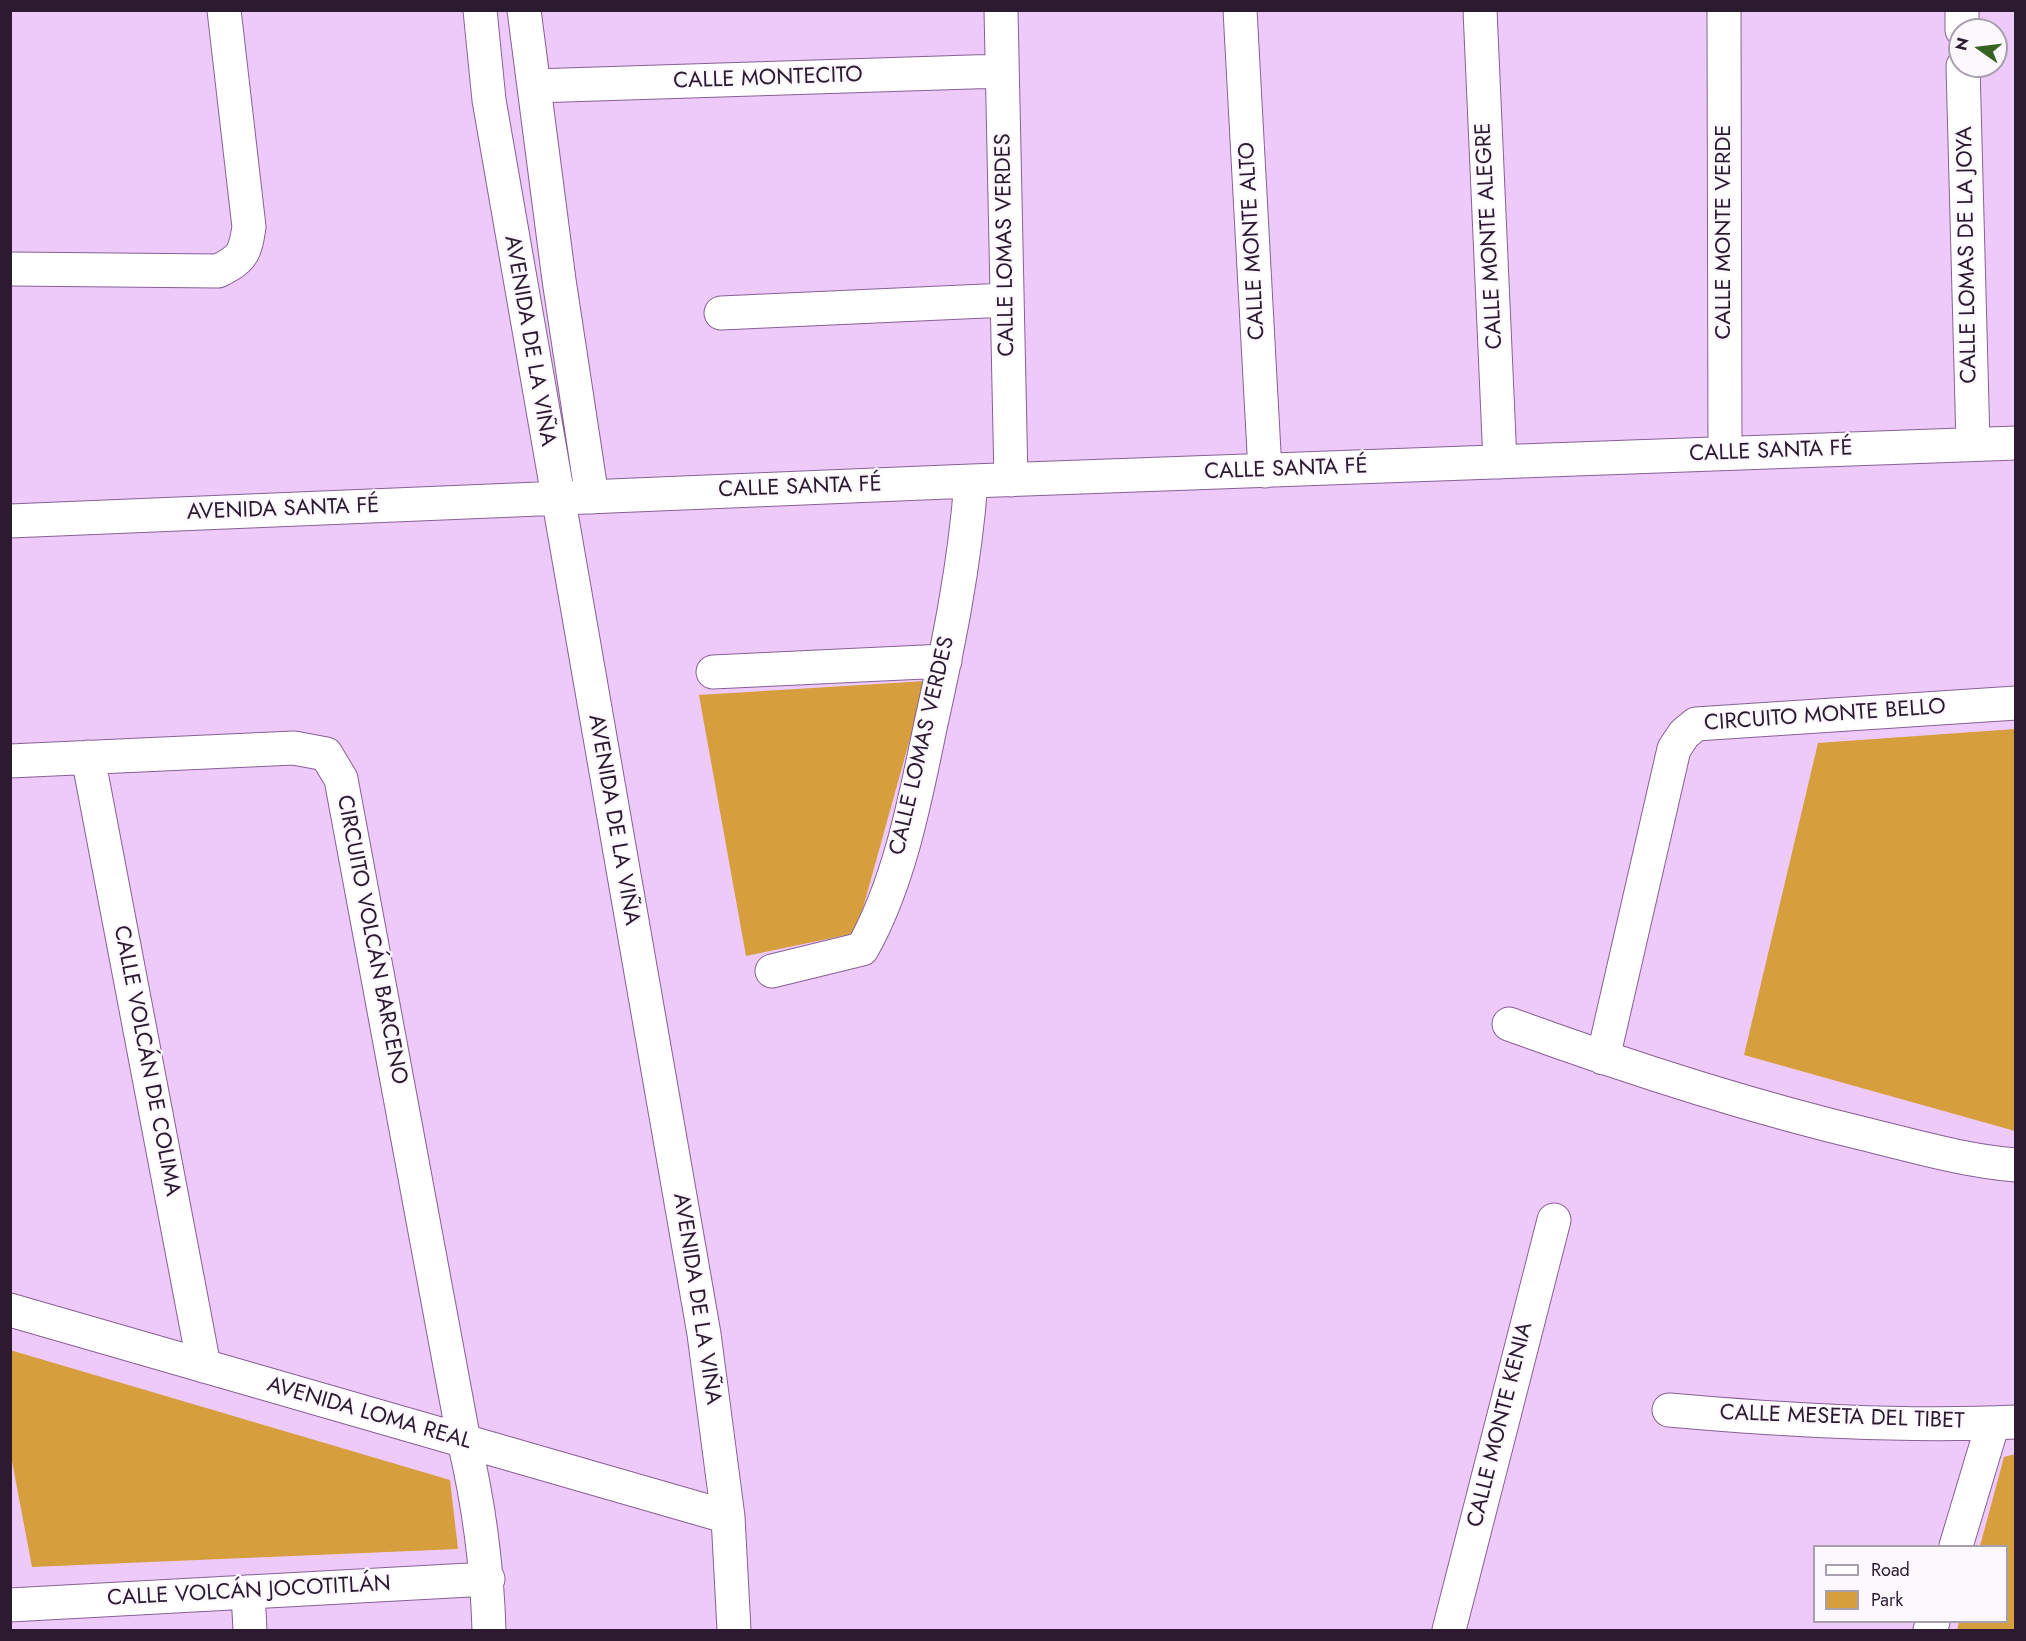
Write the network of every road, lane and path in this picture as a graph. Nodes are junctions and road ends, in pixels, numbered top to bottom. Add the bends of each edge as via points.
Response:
1 (224, 10) edge
2 (480, 10) edge
3 (524, 10) edge
4 (1001, 10) edge
5 (1240, 10) edge
6 (1480, 10) edge
7 (1725, 10) edge
8 (1002, 71) junction
9 (1963, 78) edge
10 (534, 86) junction
11 (10, 270) edge
12 (1007, 300) junction
13 (720, 313) dead end
14 (2016, 443) edge
15 (1973, 444) junction
16 (1725, 453) junction
17 (1500, 462) junction
18 (1265, 471) junction
19 (1011, 480) junction
20 (971, 482) junction
21 (592, 497) junction
22 (556, 498) junction
23 (10, 521) edge
24 (945, 661) junction
25 (713, 672) dead end
26 (2016, 703) edge
27 (88, 757) junction
28 (10, 761) edge
29 (772, 971) dead end
30 (1509, 1024) dead end
31 (1603, 1058) junction
32 (2016, 1165) edge
33 (1554, 1220) dead end
34 (10, 1310) edge
35 (204, 1366) junction
36 (1669, 1410) dead end
37 (2004, 1422) edge
38 (464, 1441) junction
39 (728, 1517) junction
40 (1956, 1545) edge
41 (488, 1579) junction
42 (248, 1592) junction
43 (10, 1605) edge
44 (11, 1630) edge
45 (250, 1630) edge
46 (489, 1630) edge
47 (734, 1630) edge
48 (1449, 1630) edge

1 - 11 street via 249,227 246,248 236,262 218,271
2 - 22 street, AVENIDA DE LA VIÑA via 489,100
3 - 10 street, AVENIDA DE LA VIÑA
4 - 8 street, CALLE LOMAS VERDES
5 - 18 street, CALLE MONTE ALTO
6 - 17 street, CALLE MONTE ALEGRE
7 - 16 street, CALLE MONTE VERDE
8 - 10 street, CALLE MONTECITO
8 - 12 street, CALLE LOMAS VERDES
9 - 15 street, CALLE LOMAS DE LA JOYA
10 - 21 street, AVENIDA DE LA VIÑA
12 - 13 street
12 - 19 street, CALLE LOMAS VERDES
14 - 15 street, CALLE SANTA FÉ
15 - 16 street, CALLE SANTA FÉ
16 - 17 street, CALLE SANTA FÉ
17 - 18 street, CALLE SANTA FÉ
18 - 19 street, CALLE SANTA FÉ
19 - 20 street, CALLE SANTA FÉ
20 - 21 street, CALLE SANTA FÉ
20 - 24 street, CALLE LOMAS VERDES via 968,534
21 - 22 street, CALLE SANTA FÉ
22 - 23 street, AVENIDA SANTA FÉ
22 - 39 street, AVENIDA DE LA VIÑA via 704,1334
24 - 25 street
24 - 29 street, CALLE LOMAS VERDES via 914,803 878,922 862,949
26 - 31 street, CIRCUITO MONTE BELLO via 1696,723 1674,749
27 - 28 street, CIRCUITO VOLCÁN BARCENO
27 - 35 street, CALLE VOLCÁN DE COLIMA
27 - 38 street, CIRCUITO VOLCÁN BARCENO via 294,748 326,754 341,778
30 - 31 street
31 - 32 street via 1794,1117 1977,1162
33 - 48 street, CALLE MONTE KENIA
34 - 35 street, AVENIDA LOMA REAL
35 - 38 street, AVENIDA LOMA REAL
36 - 37 street, CALLE MESETA DEL TIBET via 1809,1420
37 - 40 street
38 - 39 street, AVENIDA LOMA REAL
38 - 41 street, CIRCUITO VOLCÁN BARCENO via 478,1500
39 - 47 street, AVENIDA DE LA VIÑA
41 - 42 street, CALLE VOLCÁN JOCOTITLÁN
41 - 46 street, CIRCUITO VOLCÁN BARCENO
42 - 43 street, CALLE VOLCÁN JOCOTITLÁN
42 - 45 street
43 - 44 street

